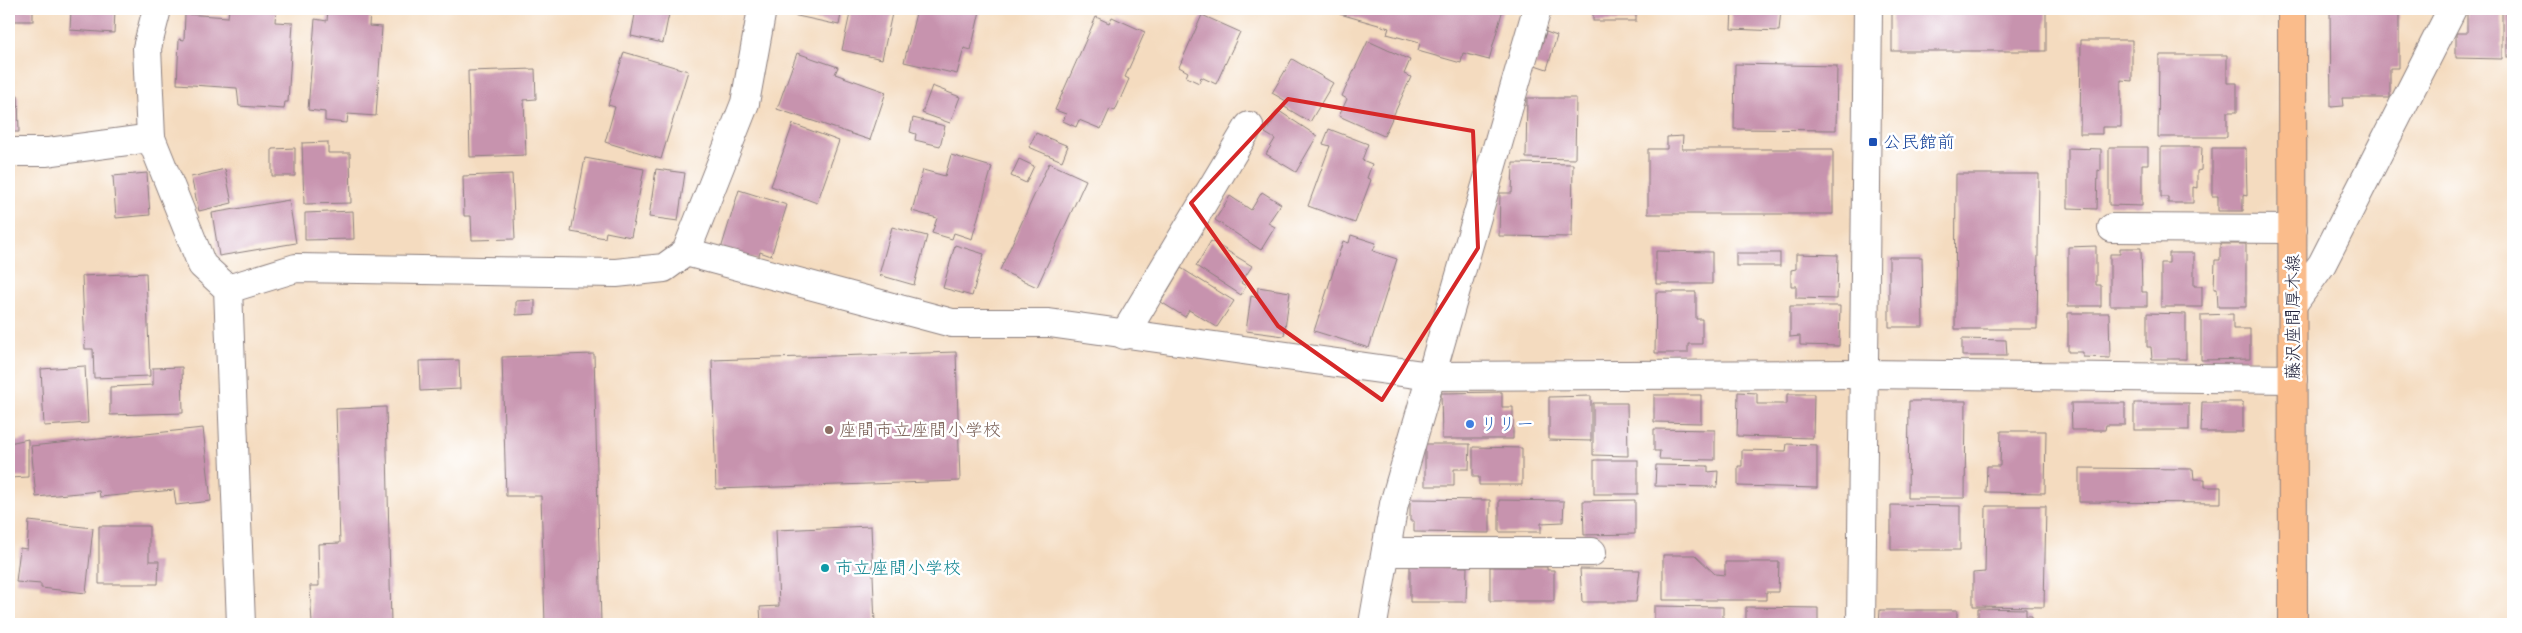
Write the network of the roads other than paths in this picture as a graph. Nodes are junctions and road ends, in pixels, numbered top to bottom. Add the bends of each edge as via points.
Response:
1 (157, 9) edge
2 (762, 9) edge
3 (1537, 9) edge
4 (1868, 9) edge
5 (2292, 9) edge
6 (2452, 9) edge
7 (1249, 126) dead end
8 (151, 138) junction
9 (9, 152) edge
10 (2112, 228) dead end
11 (2293, 229) junction
12 (686, 252) junction
13 (228, 289) junction
14 (2293, 304) junction
15 (1124, 335) junction
16 (1863, 374) junction
17 (1430, 376) junction
18 (2293, 379) junction
19 (1386, 552) junction
20 (1592, 552) dead end
21 (240, 624) edge
22 (1373, 624) edge
23 (1861, 624) edge
24 (2292, 624) edge

1 - 8 street via 147,48
2 - 12 street via 745,103
3 - 17 street
4 - 16 street
5 - 11 main road, 藤沢座間厚木線
6 - 14 street via 2322,264
7 - 15 street
8 - 9 street via 47,152
8 - 13 street via 202,265
10 - 11 street
11 - 14 main road, 藤沢座間厚木線
12 - 13 street via 664,268 616,273 296,268
12 - 15 street via 952,323 1049,323
13 - 21 street
14 - 18 main road, 藤沢座間厚木線
15 - 17 street
16 - 17 street
16 - 18 street
16 - 23 street
17 - 19 street via 1394,504
18 - 24 main road, 藤沢座間厚木線
19 - 20 street
19 - 22 street

